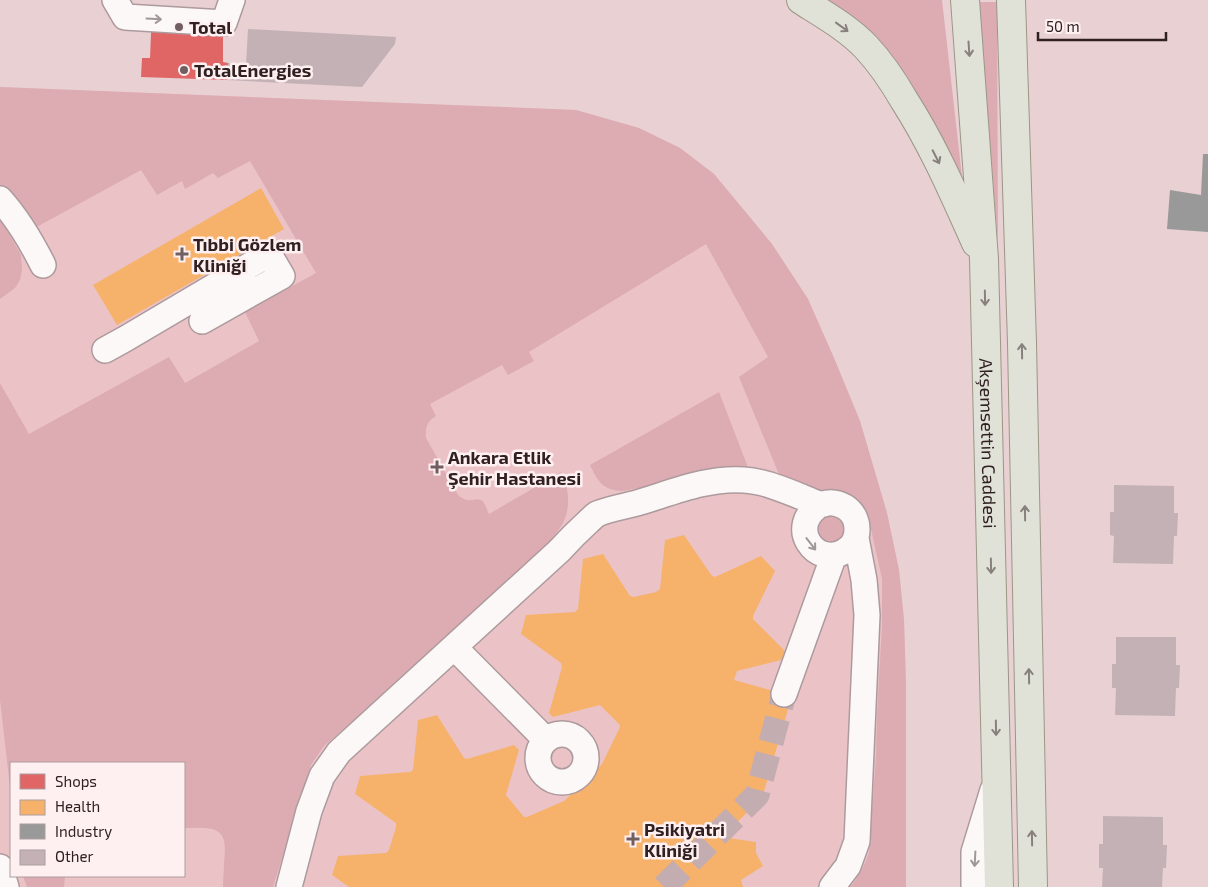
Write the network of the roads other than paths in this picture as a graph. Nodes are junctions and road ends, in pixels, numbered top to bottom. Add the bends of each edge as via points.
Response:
1 (116, 0) edge
2 (232, 0) edge
3 (801, 0) edge
4 (965, 0) edge
5 (1011, 0) edge
6 (0, 199) edge
7 (984, 259) junction
8 (43, 265) dead end
9 (202, 322) dead end
10 (105, 350) dead end
11 (821, 504) junction
12 (856, 538) junction
13 (834, 555) junction
14 (454, 647) junction
15 (784, 694) tunnel mouth
16 (546, 740) dead end
17 (997, 778) junction
18 (0, 867) edge
19 (6, 887) edge
20 (289, 887) edge
21 (832, 887) edge
22 (974, 887) edge
23 (999, 887) edge
24 (1033, 887) edge

1 -> 2 lane via 126,17 224,23
3 -> 7 main road via 866,47 888,75 919,123
4 -> 7 main road, Akşemsettin Caddesi
24 -> 5 main road, Akşemsettin Caddesi
6 - 8 lane via 29,237
7 -> 17 main road, Akşemsettin Caddesi
9 - 10 lane via 282,276 269,254
11 - 12 lane via 838,504 852,513 856,521
11 -> 13 lane via 808,516 805,524 807,541 820,553
11 - 14 lane via 776,486 745,480 722,480 596,514
12 - 13 lane via 845,551
12 - 21 lane via 867,615 857,841 848,866
13 - 15 lane
14 - 16 lane
14 - 20 lane via 339,752 322,776
17 -> 22 lane via 974,852
17 - 23 main road, Akşemsettin Caddesi
18 - 19 lane

